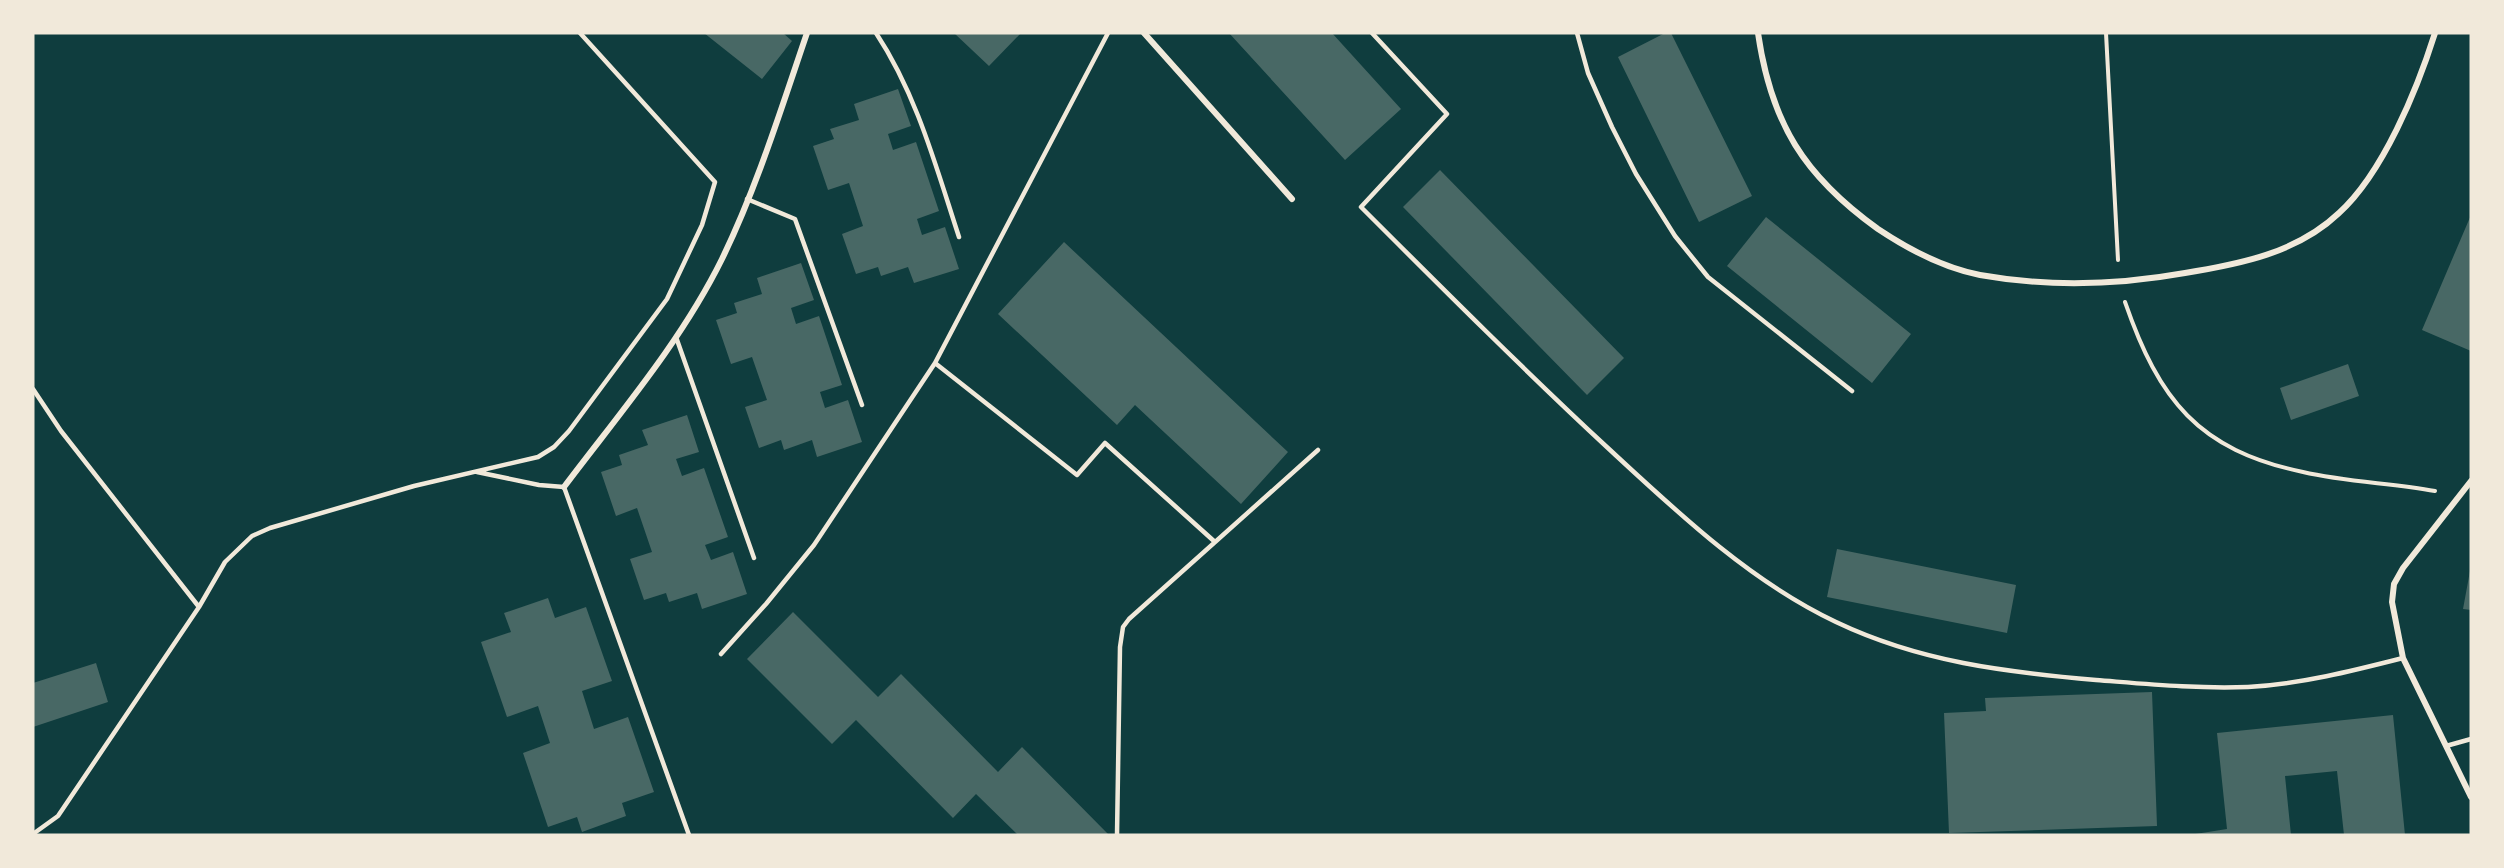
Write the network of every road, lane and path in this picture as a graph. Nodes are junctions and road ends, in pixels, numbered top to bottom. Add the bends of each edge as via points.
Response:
1 (580, 33) edge
2 (807, 33) edge
3 (876, 33) edge
4 (1108, 33) edge
5 (1144, 33) edge
6 (1372, 33) edge
7 (1577, 33) edge
8 (1758, 33) edge
9 (2106, 33) edge
10 (2435, 33) edge
11 (747, 199) junction
12 (1292, 199) dead end
13 (959, 237) dead end
14 (2120, 283) junction
15 (676, 337) junction
16 (935, 363) junction
17 (33, 389) edge
18 (1852, 391) dead end
19 (862, 405) dead end
20 (1318, 450) dead end
21 (474, 472) junction
22 (2471, 481) edge
23 (564, 487) junction
24 (2462, 496) junction
25 (1215, 542) junction
26 (754, 558) dead end
27 (199, 607) junction
28 (721, 654) dead end
29 (2403, 658) junction
30 (2471, 740) edge
31 (2445, 746) junction
32 (2471, 798) edge
33 (33, 834) edge
34 (689, 835) edge
35 (1116, 835) edge

1 - 21 lane via 715,182 702,225 667,299 569,431 554,447 538,456
2 - 11 street
3 - 13 lane via 896,65 918,114
4 - 16 lane
5 - 12 street
6 - 29 lane via 1447,114 1361,207 1524,370 1663,499 1795,600 1837,623 1883,640 1950,661 2009,672 2167,686 2251,687 2331,676
7 - 18 lane via 1588,73 1612,127 1636,174 1676,236 1708,277
8 - 14 street via 1772,99 1805,162 1836,196 1894,240 1931,259 1978,274 2053,282
9 - 14 path
10 - 14 street via 2406,108 2377,166 2354,198 2331,220 2287,248 2252,259
11 - 15 street via 722,259
11 - 19 lane via 795,219
14 - 24 path via 2149,363 2170,395 2212,438 2245,456 2304,473
15 - 23 street
15 - 26 lane
16 - 25 lane via 1077,476 1105,443
16 - 28 lane via 814,545
17 - 27 lane via 61,431
20 - 25 lane
21 - 23 lane
21 - 27 lane via 252,536 225,562
22 - 24 street
23 - 34 lane
24 - 29 street via 2394,584 2394,619
25 - 35 lane via 1123,627
27 - 33 lane via 58,816
29 - 31 street
30 - 31 lane
31 - 32 street

